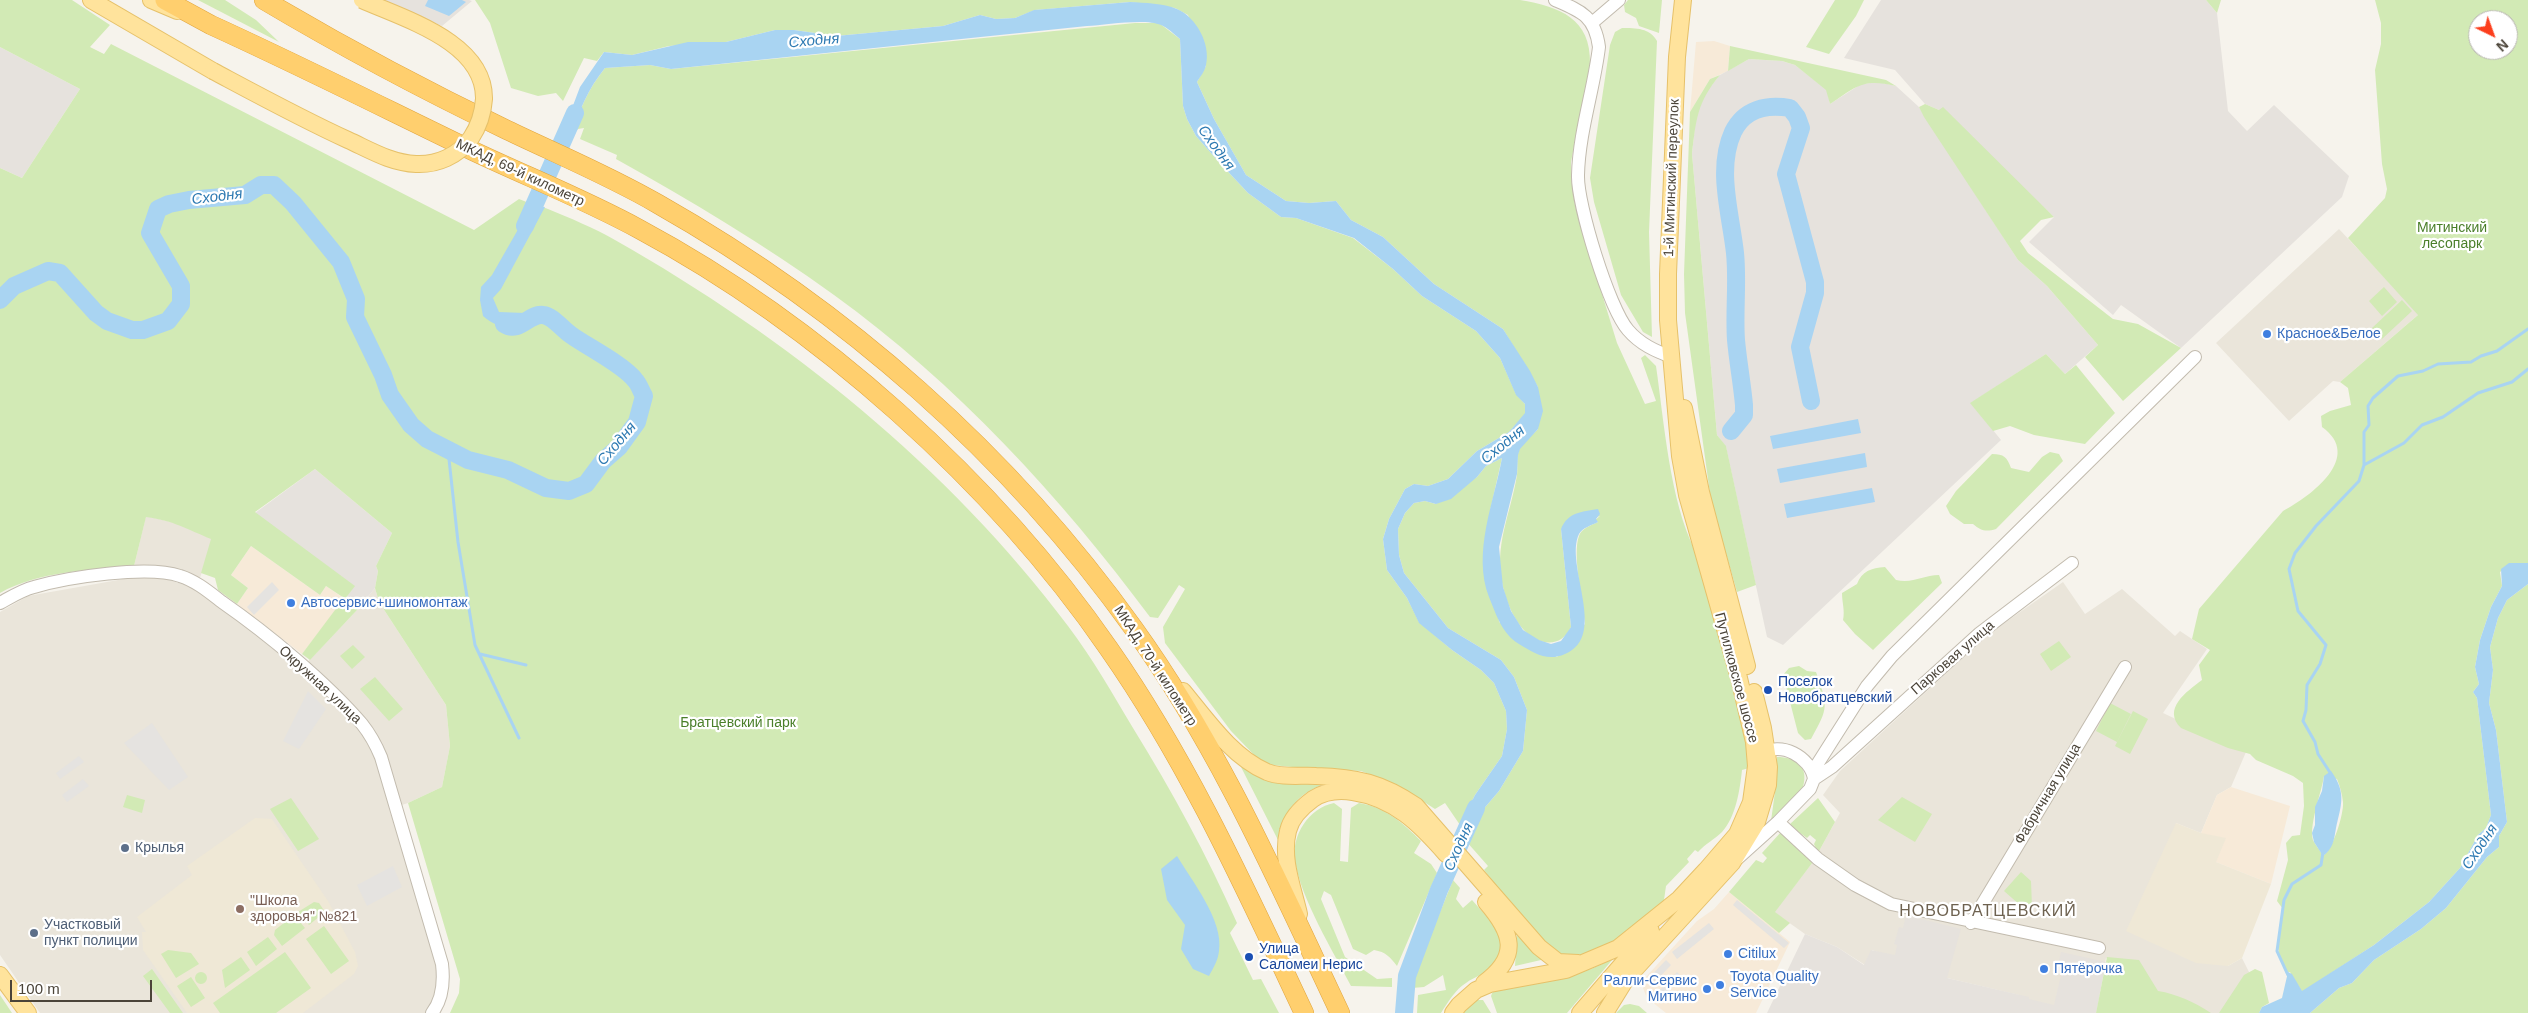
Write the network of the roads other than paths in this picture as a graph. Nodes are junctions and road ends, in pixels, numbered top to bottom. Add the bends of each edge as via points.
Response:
1 (91, 0) edge
2 (152, 0) edge
3 (165, 0) edge
4 (264, 0) edge
5 (274, 0) edge
6 (362, 0) edge
7 (1555, 0) edge
8 (1619, 0) edge
9 (1683, 0) edge
10 (1592, 23) junction
11 (211, 25) junction
12 (328, 38) junction
13 (1672, 357) junction
14 (2195, 357) dead end
15 (857, 377) joint
16 (2072, 563) dead end
17 (0, 603) edge
18 (1146, 647) junction
19 (2125, 667) dead end
20 (1768, 750) junction
21 (1756, 766) junction
22 (1814, 775) junction
23 (1778, 822) junction
24 (1439, 838) junction
25 (1732, 863) junction
26 (1470, 874) junction
27 (1678, 899) junction
28 (1971, 923) junction
29 (1305, 940) junction
30 (2099, 948) dead end
31 (1583, 963) junction
32 (0, 975) edge
33 (1626, 979) junction
34 (1476, 990) junction
35 (28, 1013) edge
36 (432, 1013) edge
37 (1304, 1013) edge
38 (1340, 1013) edge
39 (1453, 1013) edge
40 (1580, 1013) edge
41 (1597, 1013) edge
42 (1605, 1013) edge

1 - 6 main road, bridge via 213,71 388,158 427,164 454,154 475,133 482,115 484,95 476,67 463,51 447,40
2 - 11 main road
3 - 11 highway, МКАД, 69-й километр
4 - 12 highway
5 - 12 main road
7 - 10 street via 1574,8
8 - 10 street
9 - 13 main road, 1-й Митинский переулок via 1677,52 1668,274
10 - 13 street via 1599,47 1578,174 1583,213 1616,308 1627,329 1644,345
11 - 15 highway, МКАД, 69-й километр via 639,229 704,268 810,340
12 - 18 highway, МКАД, 70-й километр via 418,86 654,201 722,241 829,316 931,400 994,461 1082,561
13 - 20 main road, Путилковское шоссе via 1710,530
13 - 21 main road, Путилковское шоссе via 1680,456 1687,495 1741,686 1752,731
14 - 22 street via 1892,656 1867,686
15 - 37 highway, МКАД, 70-й километр via 935,447 1007,523 1064,588 1109,648 1148,707 1202,802
16 - 22 street, Парковая улица via 1980,633 1838,762
17 - 36 street, Окружная улица via 34,587 93,576 147,571 181,576 249,621 332,694 362,723 381,757 442,964 444,978 440,999
18 - 24 main road via 1222,738 1255,766 1289,776 1368,781 1395,791 1416,806
18 - 29 highway, МКАД, 70-й километр via 1244,813
19 - 28 street, Фабричная улица
20 - 21 street via 1758,758
20 - 22 street via 1794,753 1808,763
20 - 25 main road, Путилковское шоссе via 1768,786 1760,813 1749,838
21 - 27 main road, Путилковское шоссе via 1746,819
22 - 23 street, Парковая улица via 1810,789
23 - 25 street, Парковая улица
23 - 28 street via 1818,859 1877,898
24 - 26 main road
24 - 29 main road via 1392,804 1368,794 1331,792 1305,804 1288,831 1286,848 1287,866
25 - 33 main road, Путилковское шоссе
26 - 31 main road via 1550,958 1570,964
26 - 34 main road via 1504,924 1509,946 1503,966
27 - 31 main road, Путилковское шоссе via 1618,948
27 - 40 main road
28 - 30 street
29 - 38 highway, МКАД, 70-й километр
31 - 34 main road, Путилковское шоссе via 1566,970 1505,980
32 - 35 main road
33 - 41 main road
33 - 42 main road, Путилковское шоссе
34 - 39 main road, Путилковское шоссе

